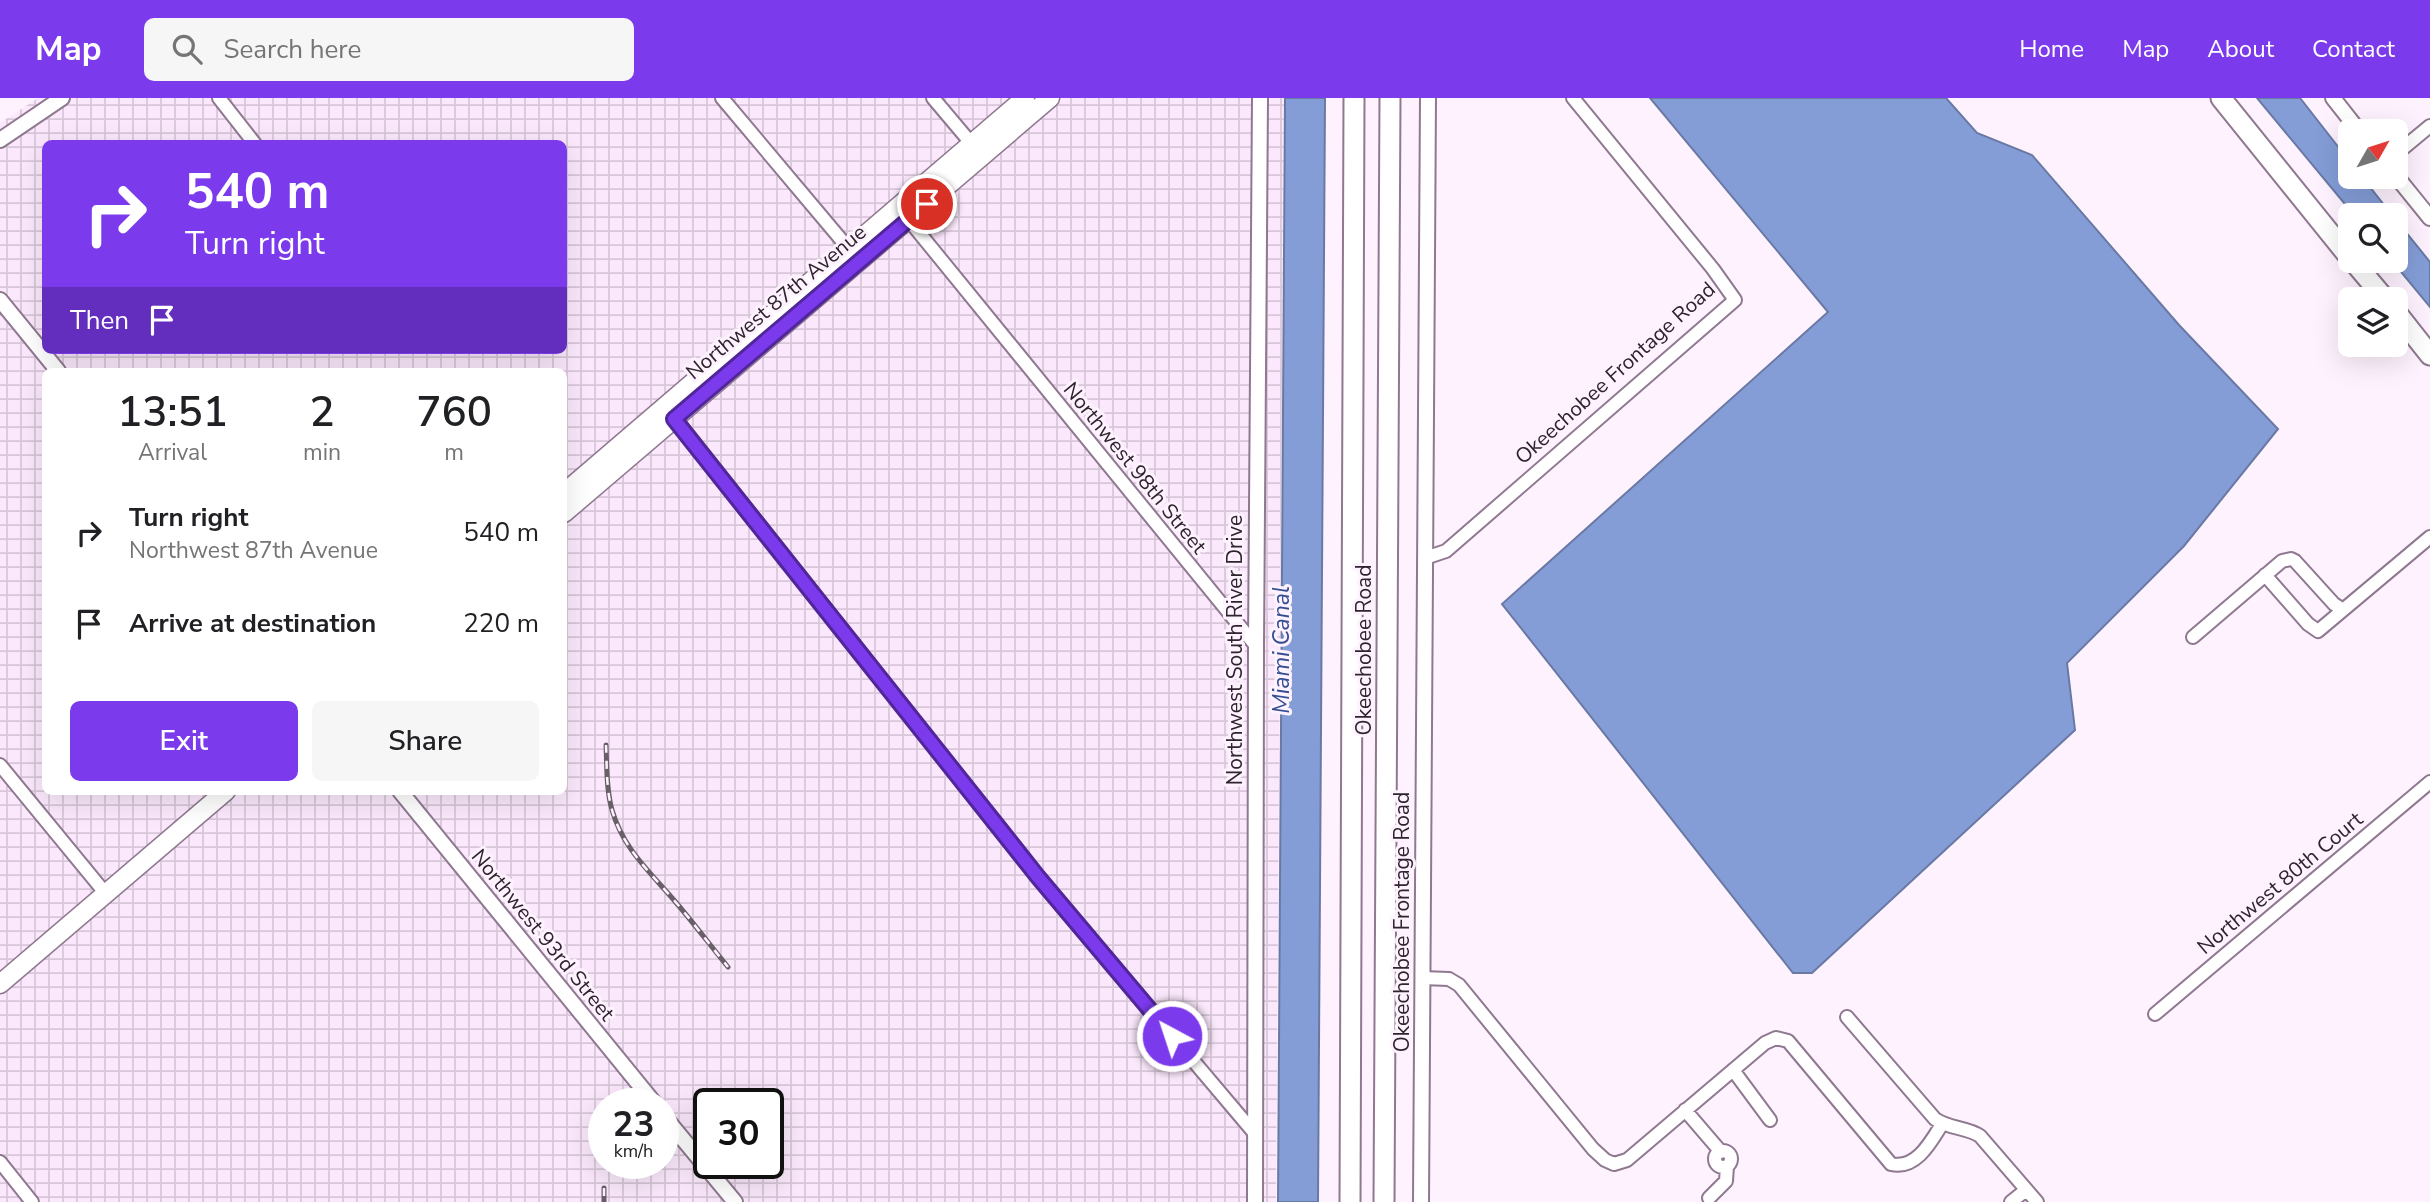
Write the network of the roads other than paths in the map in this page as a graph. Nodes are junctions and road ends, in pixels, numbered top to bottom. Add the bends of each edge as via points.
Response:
1 (62, 98) edge
2 (219, 98) edge
3 (722, 98) edge
4 (933, 98) edge
5 (1025, 98) edge
6 (1050, 98) edge
7 (1260, 98) edge
8 (1354, 98) edge
9 (1390, 98) edge
10 (1428, 98) edge
11 (1573, 98) edge
12 (2221, 98) edge
13 (2337, 99) edge
14 (2351, 119) edge
15 (2430, 126) edge
16 (0, 140) edge
17 (252, 140) edge
18 (2408, 144) edge
19 (977, 150) junction
20 (2407, 189) edge
21 (2430, 218) edge
22 (908, 219) junction
23 (2338, 242) edge
24 (849, 249) junction
25 (2364, 273) edge
26 (2375, 287) edge
27 (0, 300) edge
28 (2408, 328) edge
29 (42, 351) edge
30 (44, 354) edge
31 (2430, 355) edge
32 (56, 368) edge
33 (670, 413) junction
34 (567, 490) edge
35 (567, 510) edge
36 (2430, 537) edge
37 (1425, 558) junction
38 (2265, 575) junction
39 (2343, 610) junction
40 (2193, 637) dead end
41 (1256, 646) junction
42 (0, 765) edge
43 (2430, 782) edge
44 (221, 795) edge
45 (403, 795) edge
46 (106, 894) junction
47 (1422, 978) junction
48 (0, 984) edge
49 (2155, 1014) dead end
50 (1847, 1017) dead end
51 (1732, 1070) junction
52 (642, 1088) edge
53 (1685, 1110) junction
54 (1770, 1120) dead end
55 (1942, 1124) junction
56 (679, 1134) edge
57 (1256, 1135) junction
58 (0, 1162) edge
59 (2026, 1190) junction
60 (1709, 1198) dead end
61 (32, 1202) edge
62 (735, 1202) edge
63 (1255, 1202) edge
64 (1350, 1202) edge
65 (1384, 1202) edge
66 (1421, 1202) edge
67 (2011, 1202) edge
68 (2037, 1202) edge

1 - 16 street
2 - 17 street
3 - 24 street
4 - 19 street
5 - 19 main road, Northwest 87th Avenue
6 - 19 main road, Northwest 87th Avenue
7 - 41 street, Northwest South River Drive
8 - 64 main road, Okeechobee Road
9 - 65 main road, Okeechobee Road
10 - 37 street, Okeechobee Frontage Road
11 - 37 street, Okeechobee Frontage Road via 1735,300 1446,551
12 - 23 main road
13 - 14 street
15 - 18 street
19 - 22 main road, Northwest 87th Avenue
19 - 24 main road, Northwest 87th Avenue
20 - 21 street
22 - 33 main road, Northwest 87th Avenue
22 - 41 street, Northwest 98th Street
24 - 33 main road, Northwest 87th Avenue
25 - 26 main road
27 - 29 street
28 - 31 main road
30 - 32 street
33 - 34 main road, Northwest 87th Avenue
33 - 35 main road, Northwest 87th Avenue
33 - 57 street via 1038,877
36 - 39 street
37 - 47 street, Okeechobee Frontage Road
38 - 39 street via 2291,559
38 - 39 street via 2318,631
38 - 40 street
41 - 57 street, Northwest South River Drive
42 - 46 street
43 - 49 street, Northwest 80th Court
44 - 46 main road
45 - 52 street, Northwest 93rd Street
46 - 48 main road
47 - 53 street via 1459,985 1605,1160 1614,1164 1627,1160
47 - 66 street, Okeechobee Frontage Road
50 - 55 street
51 - 53 street
51 - 54 street
51 - 55 street via 1765,1043 1782,1038 1788,1041 1891,1164 1905,1164 1917,1157
53 - 60 street via 1720,1152 1731,1157 1723,1185
55 - 59 street via 1977,1133
56 - 62 street
57 - 63 street, Northwest South River Drive
58 - 61 street
59 - 67 street
59 - 68 street

